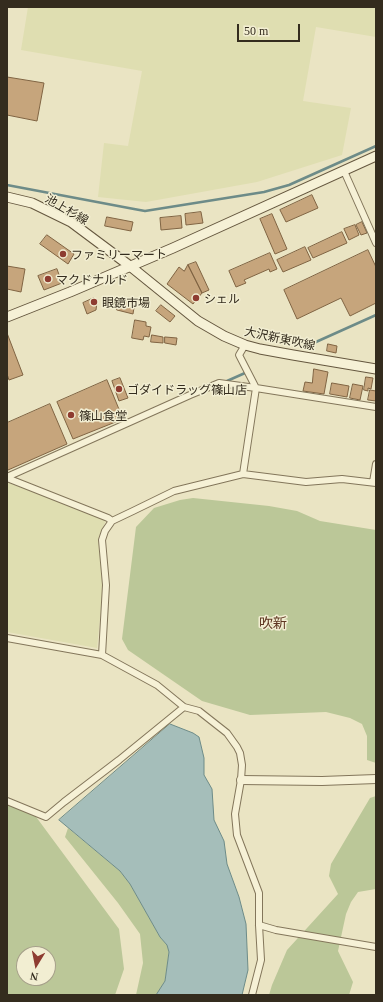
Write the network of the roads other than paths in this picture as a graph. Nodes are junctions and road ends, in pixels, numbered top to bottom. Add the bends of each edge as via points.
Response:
1 (376, 156) edge
2 (344, 171) junction
3 (7, 197) edge
4 (376, 243) edge
5 (130, 266) junction
6 (7, 317) edge
7 (245, 345) junction
8 (376, 368) edge
9 (256, 388) junction
10 (376, 407) edge
11 (376, 464) edge
12 (243, 474) junction
13 (7, 478) edge
14 (374, 483) edge
15 (112, 521) junction
16 (7, 638) edge
17 (102, 655) junction
18 (184, 707) junction
19 (376, 779) edge
20 (240, 780) junction
21 (7, 801) edge
22 (259, 925) junction
23 (376, 947) edge
24 (252, 995) edge

1 - 2 main road
2 - 4 street
2 - 5 main road
3 - 5 main road, 池上杉線 via 32,203 71,222
5 - 6 main road
5 - 7 main road, 大沢新東吹線 via 198,321
7 - 8 main road, 大沢新東吹線
7 - 9 street via 239,355
9 - 10 street
9 - 12 street
9 - 13 street via 219,383
11 - 14 street
12 - 14 street via 306,482 342,479
12 - 15 street via 174,491
13 - 15 street
15 - 17 street via 102,540 106,585
16 - 17 street
17 - 18 street via 157,685
18 - 20 street via 199,711 227,733 238,747 242,765
18 - 21 street via 46,817
19 - 20 street via 322,782
20 - 22 street via 235,814 237,835 259,893
22 - 23 street
22 - 24 street via 261,960

